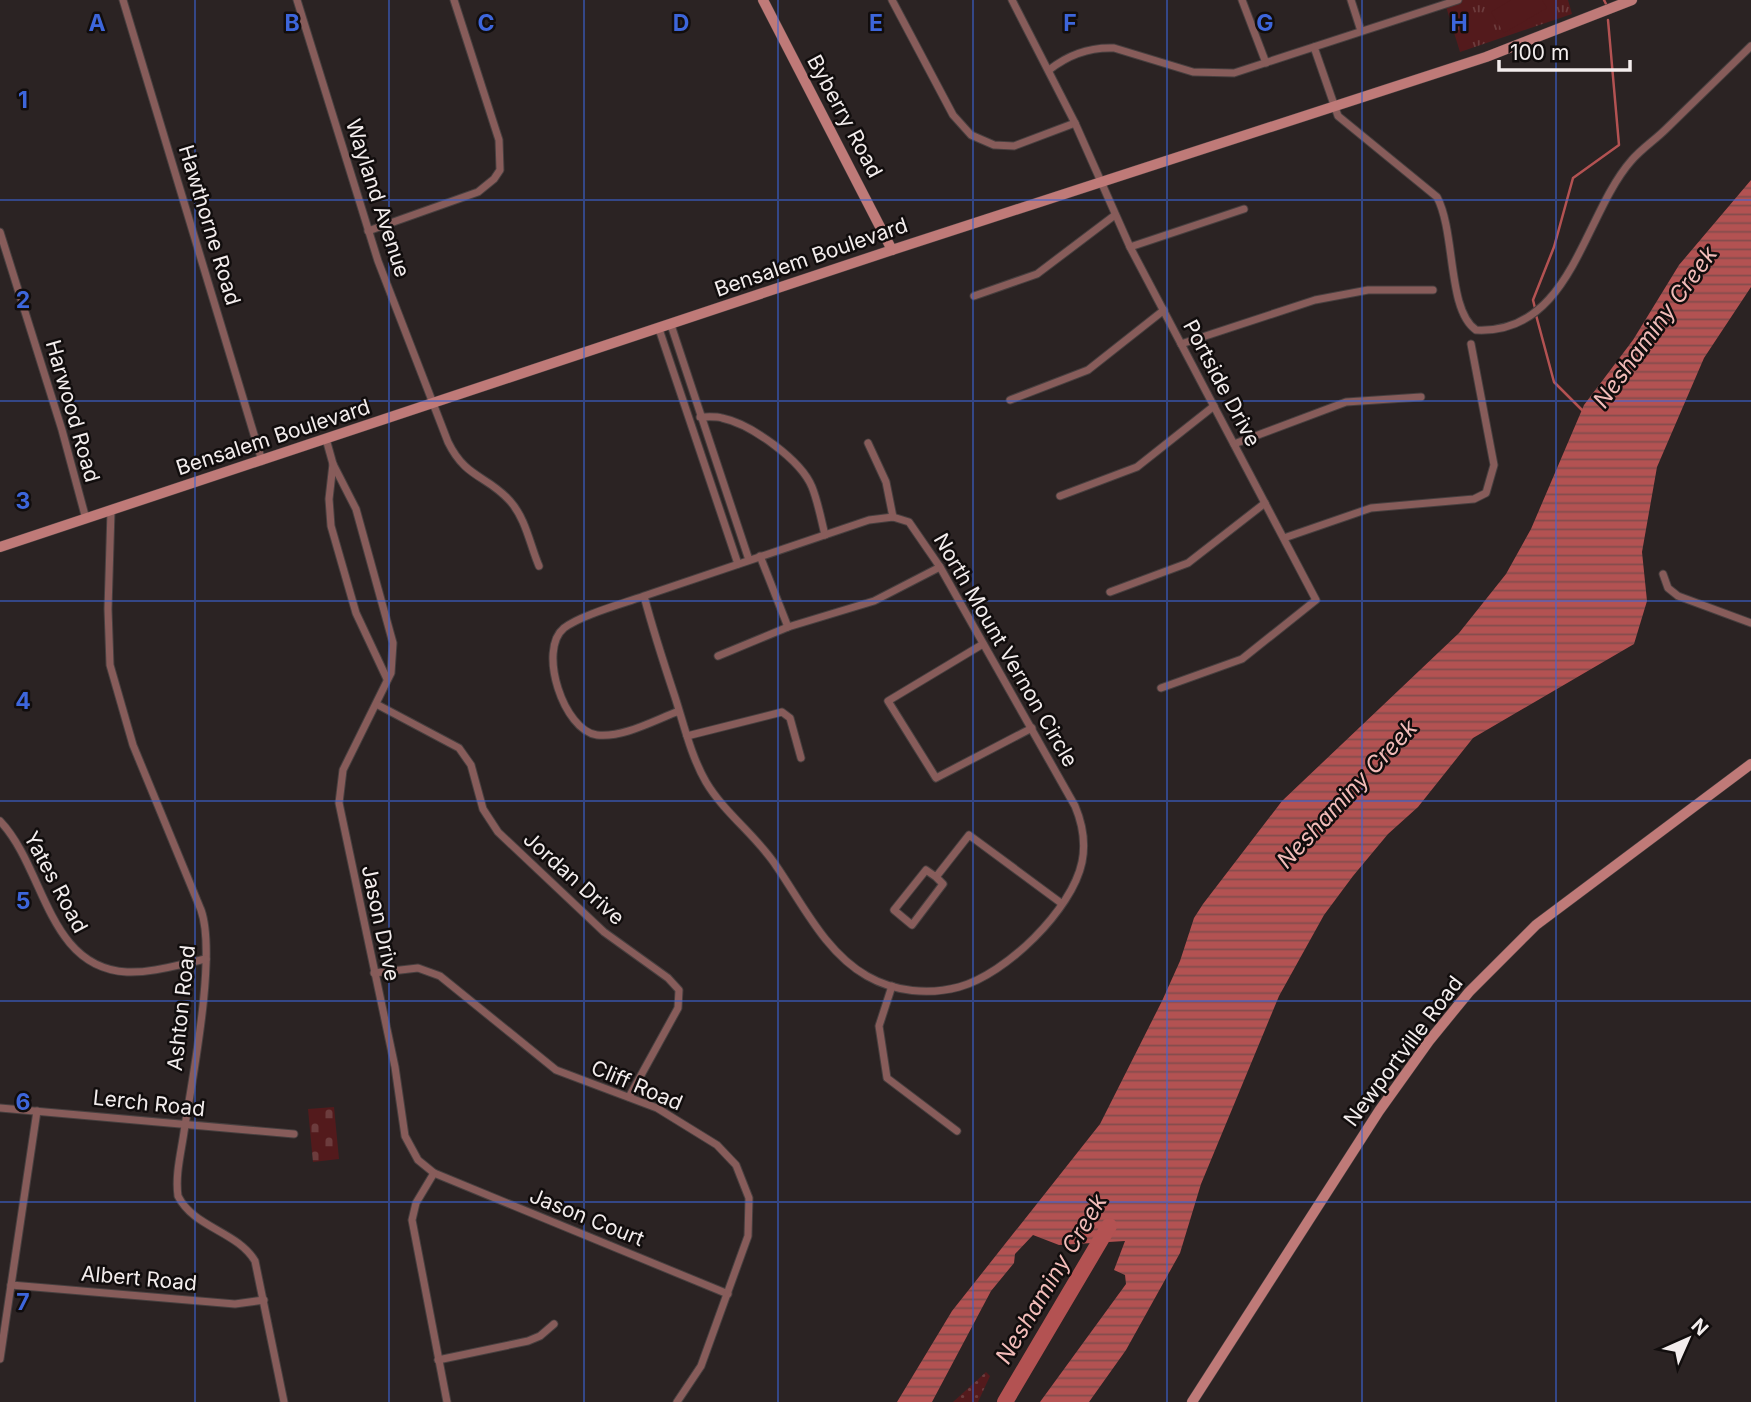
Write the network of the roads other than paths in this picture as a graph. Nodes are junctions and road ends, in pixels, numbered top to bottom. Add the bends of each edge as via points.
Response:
1 (123, 0) edge
2 (297, 0) edge
3 (454, 0) edge
4 (763, 0) edge
5 (892, 0) edge
6 (1012, 0) edge
7 (1242, 0) edge
8 (1351, 0) edge
9 (1458, 0) edge
10 (1632, 0) edge
11 (1361, 31) junction
12 (1751, 46) edge
13 (1314, 47) junction
14 (1266, 62) junction
15 (1049, 70) junction
16 (1333, 105) junction
17 (1075, 123) junction
18 (1100, 181) junction
19 (1244, 209) dead end
20 (1115, 215) junction
21 (0, 232) edge
22 (368, 232) junction
23 (1130, 247) junction
24 (892, 250) junction
25 (1433, 290) dead end
26 (974, 296) dead end
27 (1164, 310) junction
28 (671, 325) junction
29 (659, 329) junction
30 (1181, 344) junction
31 (1471, 344) dead end
32 (1421, 397) dead end
33 (1010, 400) dead end
34 (435, 404) junction
35 (1214, 406) junction
36 (700, 417) junction
37 (327, 439) junction
38 (868, 443) dead end
39 (1234, 444) junction
40 (262, 461) junction
41 (333, 464) junction
42 (1060, 496) dead end
43 (1265, 503) junction
44 (111, 511) junction
45 (893, 517) junction
46 (86, 519) junction
47 (825, 535) junction
48 (1284, 538) junction
49 (0, 547) edge
50 (760, 556) junction
51 (750, 560) junction
52 (738, 564) junction
53 (539, 566) dead end
54 (940, 567) junction
55 (1663, 574) dead end
56 (1110, 592) dead end
57 (644, 596) junction
58 (1751, 623) edge
59 (788, 627) junction
60 (983, 644) junction
61 (718, 656) dead end
62 (387, 679) junction
63 (1161, 688) dead end
64 (378, 705) junction
65 (679, 711) junction
66 (1032, 729) junction
67 (687, 736) junction
68 (801, 758) dead end
69 (1751, 764) edge
70 (0, 821) edge
71 (936, 877) junction
72 (1061, 903) junction
73 (206, 959) junction
74 (374, 973) junction
75 (892, 986) junction
76 (629, 1097) junction
77 (0, 1108) edge
78 (37, 1111) junction
79 (185, 1125) junction
80 (957, 1131) dead end
81 (294, 1133) dead end
82 (434, 1173) junction
83 (11, 1285) junction
84 (727, 1294) junction
85 (264, 1300) junction
86 (554, 1324) dead end
87 (2, 1336) edge
88 (0, 1359) edge
89 (438, 1360) junction
90 (284, 1402) edge
91 (447, 1402) edge
92 (677, 1402) edge
93 (1192, 1402) edge

1 - 40 street, Hawthorne Road
2 - 22 street, Wayland Avenue
3 - 22 street via 499,140 500,170 478,192
4 - 24 main road, Byberry Road
5 - 17 street via 953,115 971,135 994,145 1014,146
6 - 15 street, Portside Drive
7 - 14 street
8 - 11 street
9 - 11 street
10 - 16 main road, Bensalem Boulevard via 1486,57
11 - 13 street
12 - 16 street via 1630,162 1569,275 1542,306 1489,331 1468,324 1459,303 1446,214 1437,197 1338,116
13 - 14 street
13 - 16 street
14 - 15 street via 1234,74 1203,74 1102,47 1068,56
15 - 17 street, Portside Drive
16 - 18 main road, Bensalem Boulevard
17 - 18 street, Portside Drive
18 - 20 street, Portside Drive
18 - 24 main road, Bensalem Boulevard
19 - 23 street
20 - 23 street, Portside Drive
20 - 26 street via 1037,274
21 - 46 street, Harwood Road
22 - 34 street, Wayland Avenue
23 - 27 street, Portside Drive
24 - 28 main road, Bensalem Boulevard
25 - 30 street via 1368,290 1315,300
27 - 30 street, Portside Drive
27 - 33 street via 1087,370
28 - 29 main road, Bensalem Boulevard
28 - 36 street
29 - 34 main road, Bensalem Boulevard
29 - 52 street
30 - 35 street, Portside Drive
31 - 48 street via 1494,465 1486,493 1474,499 1371,508
32 - 39 street via 1346,402
34 - 37 main road, Bensalem Boulevard
34 - 53 street, Wayland Avenue via 461,465 504,495 519,512
35 - 39 street, Portside Drive
35 - 42 street via 1137,467
36 - 47 street via 723,418 774,444 812,487
36 - 51 street
37 - 40 main road, Bensalem Boulevard
37 - 41 street, Jason Drive
38 - 45 street via 886,482
39 - 43 street, Portside Drive
40 - 44 main road, Bensalem Boulevard
41 - 62 street, Jason Drive via 331,526 356,613
41 - 62 street, Jason Drive via 356,509 391,631 392,666
43 - 48 street, Portside Drive
43 - 56 street via 1188,563
44 - 46 main road, Bensalem Boulevard
44 - 73 street, Ashton Road via 110,665 122,716 204,918
45 - 47 street
45 - 54 street, North Mount Vernon Circle via 914,527
46 - 49 main road, Bensalem Boulevard
47 - 50 street
48 - 63 street, Portside Drive via 1316,600 1242,659
50 - 51 street
50 - 59 street
51 - 52 street
52 - 57 street
54 - 59 street via 874,601
54 - 60 street, North Mount Vernon Circle
55 - 58 street via 1668,588 1678,596
57 - 65 street, North Mount Vernon Circle
57 - 65 street via 565,627 551,651 554,672 573,721 589,733 611,734
59 - 61 street
60 - 66 street, North Mount Vernon Circle
60 - 66 street via 888,701 936,778
62 - 64 street, Jason Drive
64 - 74 street, Jason Drive via 343,770 339,803
64 - 76 street, Jordan Drive via 458,748 471,765 483,808 498,832 604,932 679,989 678,1008
65 - 67 street, North Mount Vernon Circle
66 - 72 street, North Mount Vernon Circle via 1075,806 1084,834 1082,864
67 - 68 street via 782,712 790,718
67 - 75 street, North Mount Vernon Circle via 720,802 771,857 838,954 866,976
69 - 93 main road, Newportville Road via 1548,916 1469,992 1379,1111
70 - 73 street, Yates Road via 27,860 64,939 82,957 104,968 129,972
71 - 71 street via 926,870 894,911 912,925 943,884
71 - 72 street via 970,835
72 - 75 street, North Mount Vernon Circle via 1009,960 965,985 928,992
73 - 79 street, Ashton Road
74 - 76 street, Cliff Road via 408,968 429,971 556,1070
74 - 82 street, Jason Drive via 405,1136 418,1160
75 - 80 street via 879,1026 887,1077
76 - 84 street, Cliff Road via 673,1116 717,1145 742,1176 751,1220
77 - 78 street, Lerch Road
78 - 79 street, Lerch Road
78 - 83 street
79 - 81 street, Lerch Road
79 - 85 street, Ashton Road via 178,1196 192,1215 251,1256
82 - 84 street, Jason Court
82 - 89 street via 416,1203 412,1220
83 - 85 street, Albert Road via 235,1304
83 - 87 street
84 - 92 street, Cliff Road via 701,1366
85 - 90 street, Ashton Road
86 - 89 street via 528,1341
87 - 88 street
89 - 91 street

